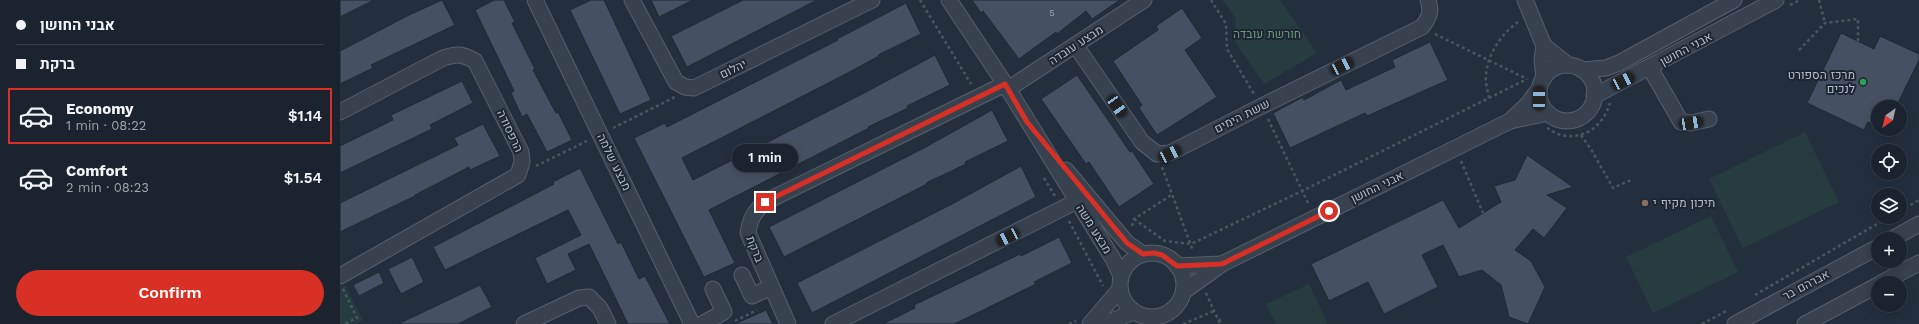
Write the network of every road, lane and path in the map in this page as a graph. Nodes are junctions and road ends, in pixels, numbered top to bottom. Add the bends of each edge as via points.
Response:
1 (534, 0) edge
2 (632, 0) edge
3 (872, 0) edge
4 (920, 0) edge
5 (949, 0) edge
6 (1144, 0) edge
7 (1428, 0) edge
8 (1525, 0) edge
9 (1734, 0) edge
10 (1776, 0) edge
11 (1819, 0) edge
12 (1711, 6) edge
13 (1520, 21) dead end
14 (1824, 23) junction
15 (1422, 27) junction
16 (1858, 42) dead end
17 (1076, 46) junction
18 (1544, 46) junction
19 (1799, 50) dead end
20 (1488, 60) junction
21 (1575, 68) junction
22 (1650, 68) junction
23 (1542, 83) junction
24 (1006, 86) junction
25 (694, 88) junction
26 (1610, 88) junction
27 (1594, 96) junction
28 (978, 97) junction
29 (1489, 98) junction
30 (340, 112) edge
31 (1541, 114) junction
32 (1709, 119) dead end
33 (1510, 121) junction
34 (1027, 122) junction
35 (1580, 134) junction
36 (600, 135) junction
37 (1456, 148) junction
38 (1157, 154) junction
39 (518, 175) junction
40 (1631, 180) dead end
41 (1919, 200) edge
42 (1077, 201) junction
43 (1907, 207) edge
44 (1483, 213) dead end
45 (1134, 219) dead end
46 (1877, 224) edge
47 (1919, 224) edge
48 (1905, 232) edge
49 (1191, 244) junction
50 (1871, 251) edge
51 (1143, 254) junction
52 (1919, 263) edge
53 (1222, 264) junction
54 (1196, 265) junction
55 (1177, 266) junction
56 (742, 275) dead end
57 (340, 276) edge
58 (1894, 276) edge
59 (1201, 280) junction
60 (1120, 282) junction
61 (340, 283) edge
62 (772, 287) junction
63 (713, 289) dead end
64 (1871, 289) edge
65 (1183, 292) junction
66 (1749, 299) dead end
67 (778, 301) junction
68 (1728, 310) dead end
69 (1214, 311) junction
70 (1133, 312) junction
71 (344, 324) edge
72 (524, 324) edge
73 (608, 324) edge
74 (692, 324) edge
75 (702, 324) edge
76 (729, 324) edge
77 (788, 324) edge
78 (833, 324) edge
79 (1090, 324) edge
80 (1105, 324) edge
81 (1183, 324) edge
82 (1221, 324) edge
83 (1702, 324) edge
84 (1735, 324) edge
85 (1804, 324) edge

1 - 36 street, מבצע שלמה
2 - 25 street via 676,82
3 - 25 street, יהלום
4 - 28 path
5 - 24 street, מבצע משה
6 - 17 street, מבצע עובדה
7 - 15 street via 1431,7 1429,18
8 - 18 street
9 - 12 street, אבני החושן
10 - 22 street, אבני החושן
11 - 14 path
12 - 21 street, אבני החושן via 1619,63 1606,68
13 - 20 path via 1497,44
14 - 16 path via 1858,19
14 - 19 path
15 - 20 path
15 - 38 street, ששת הימים via 1170,154
17 - 24 street, מבצע עובדה
17 - 38 street via 1142,142
18 - 21 street
18 - 23 street
20 - 29 path via 1486,77
20 - 29 path via 1527,79
21 - 23 street via 1554,68
21 - 27 street via 1592,81
22 - 26 street, אבני החושן
22 - 32 street via 1681,122 1691,123
23 - 31 street via 1539,98
23 - 33 street, אבני החושן via 1527,104
24 - 28 street, ברקת
24 - 34 street, מבצע משה
25 - 36 path
26 - 27 street, אבני החושן
26 - 35 path via 1612,96 1608,109 1598,126
27 - 31 street via 1592,105 1580,117 1563,120
28 - 62 street, ברקת via 765,202 755,211 748,233
29 - 49 path
30 - 39 street, הרפסודה via 443,58 464,54 475,60 521,152 522,162
31 - 33 street, אבני החושן
31 - 35 path via 1542,126 1560,135
33 - 37 street, אבני החושן
34 - 42 street, מבצע משה
34 - 51 street, מבצע משה via 1127,243
35 - 40 path via 1613,188
36 - 39 path
36 - 74 street, מבצע שלמה
37 - 44 path
37 - 53 street, אבני החושן
38 - 49 path
39 - 57 street
41 - 43 path
42 - 60 street, מבצע משה via 1113,259
42 - 78 street
45 - 49 path via 1165,241
46 - 66 path
47 - 48 street
49 - 54 path
50 - 84 street, אברהם בר
51 - 55 street via 1162,255
51 - 60 street via 1126,266
52 - 58 street
53 - 54 street, אבני החושן
53 - 59 street, אבני החושן
54 - 55 street, אבני החושן
55 - 65 street via 1183,278
56 - 62 street via 752,296
59 - 65 street, אבני החושן
59 - 69 path
60 - 70 street via 1127,306
60 - 79 street
61 - 71 path via 357,318
62 - 67 street, ברקת
63 - 75 street via 724,312
64 - 85 street
65 - 70 street via 1176,306 1164,315 1153,318
67 - 76 path
67 - 77 street, ברקת
68 - 83 path
69 - 81 path
69 - 82 path
70 - 80 street
72 - 73 street via 579,298 589,297 600,308

